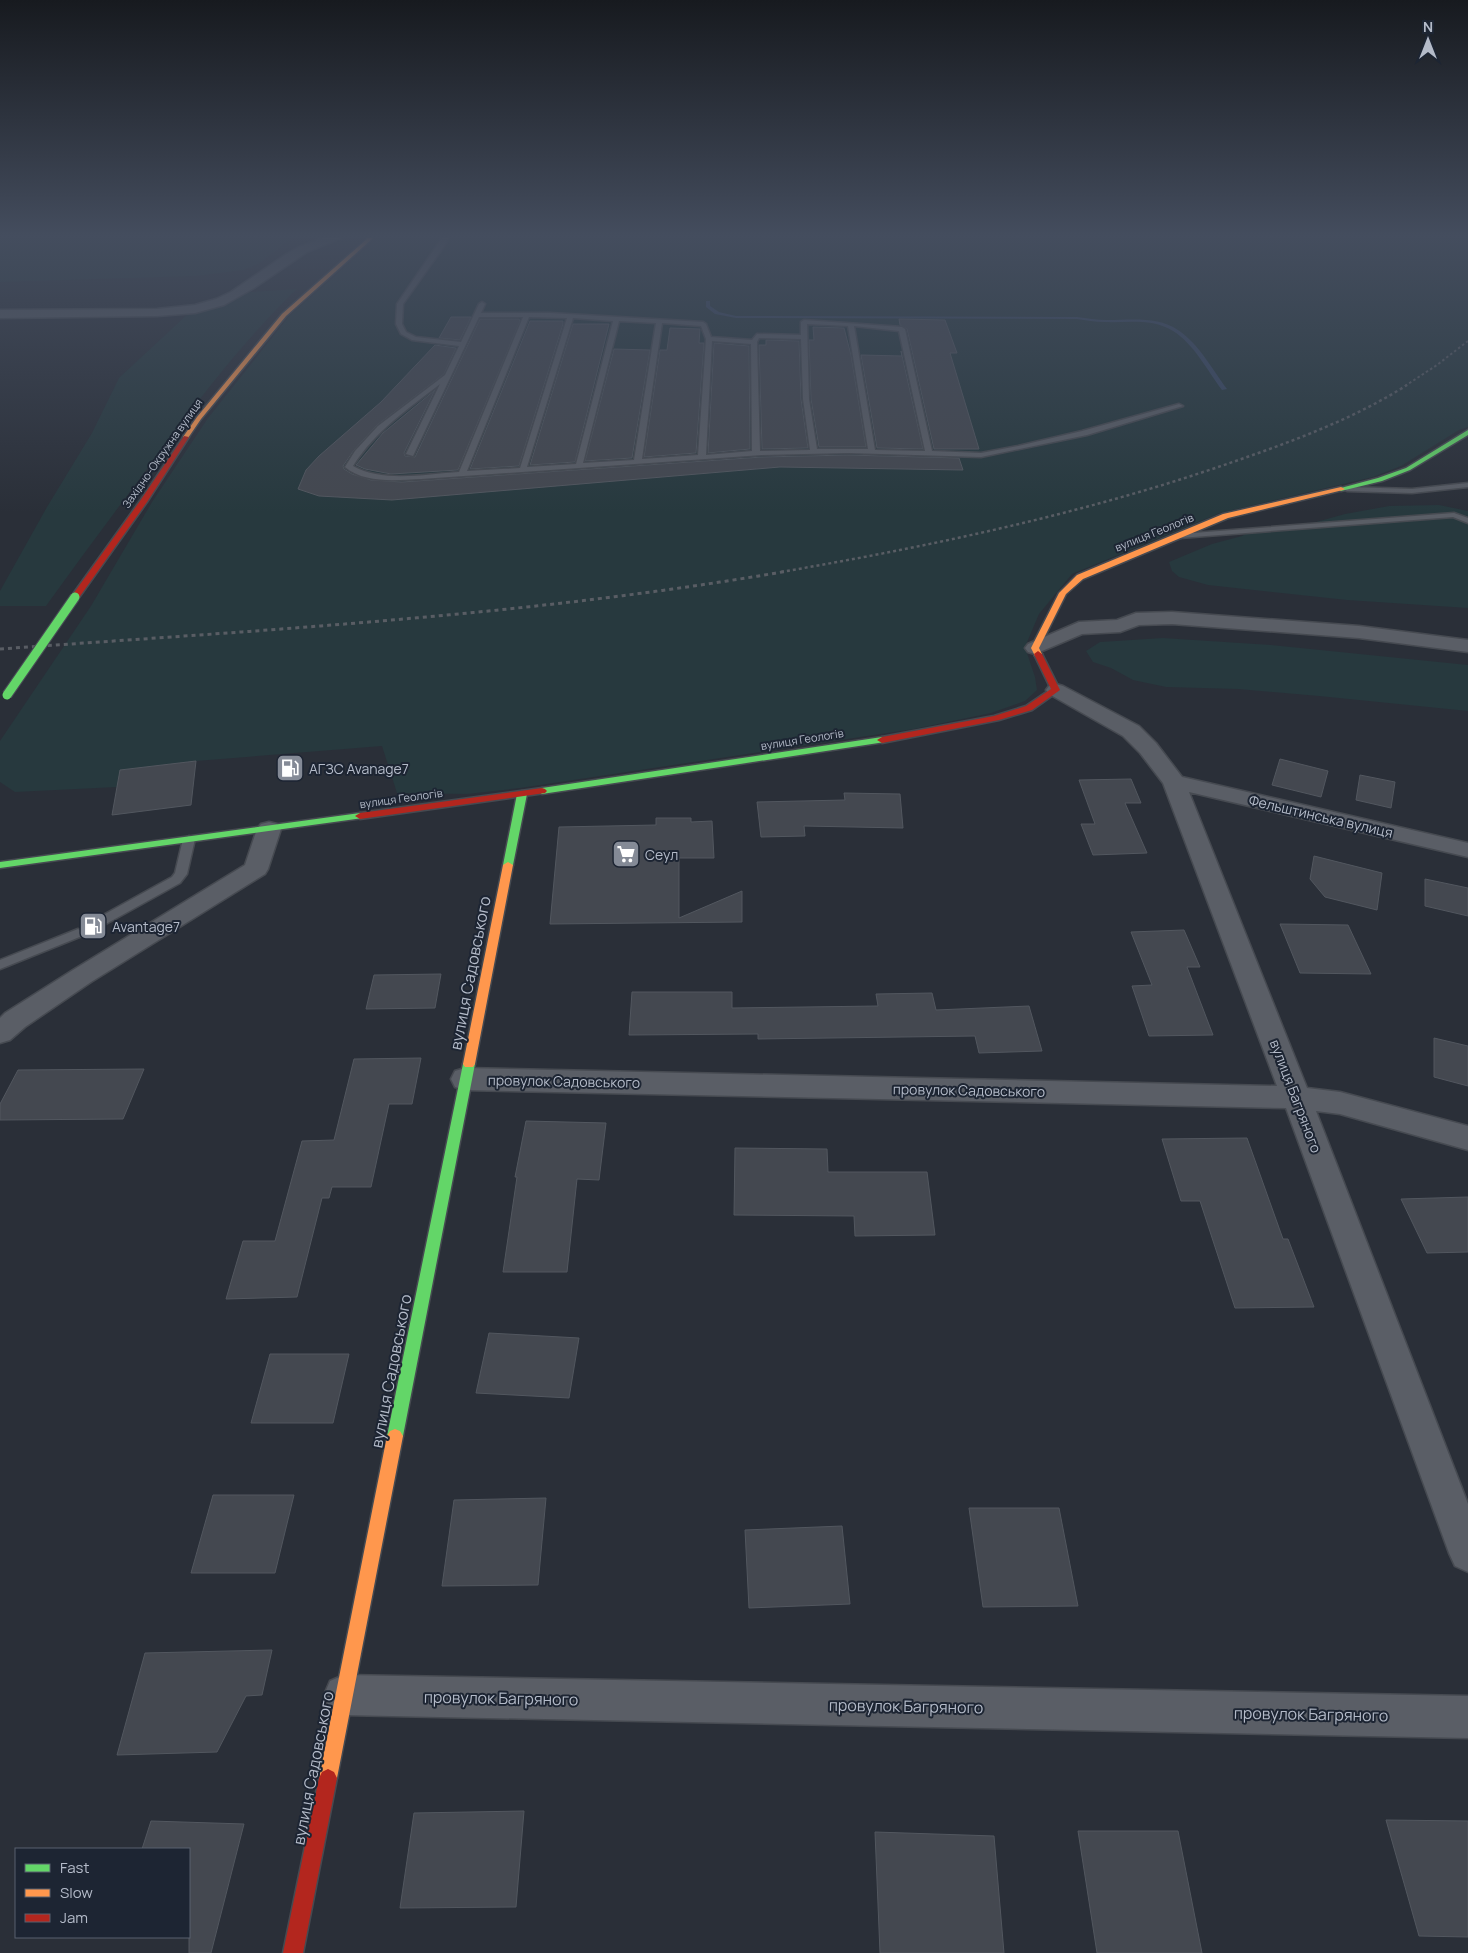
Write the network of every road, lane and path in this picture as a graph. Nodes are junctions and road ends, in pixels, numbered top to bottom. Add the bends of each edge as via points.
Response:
1 (272, 329) edge
2 (401, 329) edge
3 (469, 329) edge
4 (521, 329) edge
5 (566, 329) edge
6 (613, 329) edge
7 (658, 329) edge
8 (705, 329) edge
9 (804, 329) edge
10 (852, 329) edge
11 (902, 329) edge
12 (805, 337) junction
13 (709, 339) junction
14 (754, 342) junction
15 (462, 344) junction
16 (447, 376) junction
17 (1179, 406) dead end
18 (1468, 432) edge
19 (814, 452) junction
20 (872, 452) junction
21 (756, 453) junction
22 (929, 453) junction
23 (410, 454) dead end
24 (702, 456) junction
25 (638, 461) junction
26 (579, 465) junction
27 (523, 469) junction
28 (462, 474) junction
29 (1468, 485) edge
30 (1345, 489) junction
31 (1468, 521) edge
32 (1175, 536) junction
33 (1468, 646) edge
34 (1035, 648) junction
35 (1056, 690) junction
36 (0, 705) edge
37 (1174, 782) junction
38 (522, 794) junction
39 (269, 829) junction
40 (189, 840) junction
41 (1468, 850) edge
42 (0, 865) edge
43 (100, 922) dead end
44 (78, 933) dead end
45 (0, 964) edge
46 (0, 1033) edge
47 (466, 1079) junction
48 (1296, 1097) junction
49 (1468, 1138) edge
50 (1468, 1553) edge
51 (344, 1694) junction
52 (1468, 1717) edge
53 (293, 1953) edge

1 - 36 street, Західно-Окружна вулиця, bridge via 200,418
2 - 15 lane via 414,339
3 - 15 lane
4 - 28 lane
5 - 27 lane
6 - 26 lane
7 - 25 lane
8 - 13 lane
9 - 12 lane
10 - 20 lane
11 - 22 lane
12 - 14 lane via 757,336
12 - 19 lane via 806,399
13 - 14 lane
13 - 24 lane
14 - 21 lane
15 - 16 lane
16 - 23 lane
16 - 28 lane via 389,420 357,452 349,467 358,474 374,477
17 - 22 lane via 1084,433 981,455
18 - 30 street, вулиця Геологів via 1408,469
19 - 20 lane
19 - 21 lane
20 - 22 lane
21 - 24 lane
24 - 25 lane
25 - 26 lane
26 - 27 lane
27 - 28 lane
29 - 30 lane via 1412,491
30 - 32 street, вулиця Геологів via 1226,516
31 - 32 lane via 1454,515
32 - 34 street, вулиця Геологів via 1080,577 1064,593
33 - 34 street via 1359,632 1172,618 1079,628
34 - 35 street
35 - 37 street, вулиця Багряного via 1131,731
35 - 38 street, вулиця Геологів via 1029,708 928,732
37 - 41 street, Фельштинська вулиця
37 - 48 street, вулиця Багряного
38 - 39 street, вулиця Геологів
38 - 47 street, вулиця Садовського
39 - 40 street, вулиця Геологів
39 - 46 street via 256,869 82,976
40 - 42 street, вулиця Геологів
40 - 43 lane via 181,874 176,880
44 - 45 lane
47 - 48 street, провулок Садовського
47 - 51 street, вулиця Садовського
48 - 49 street, провулок Садовського via 1340,1103
48 - 50 street, вулиця Багряного
51 - 52 street, провулок Багряного
51 - 53 street, вулиця Садовського

